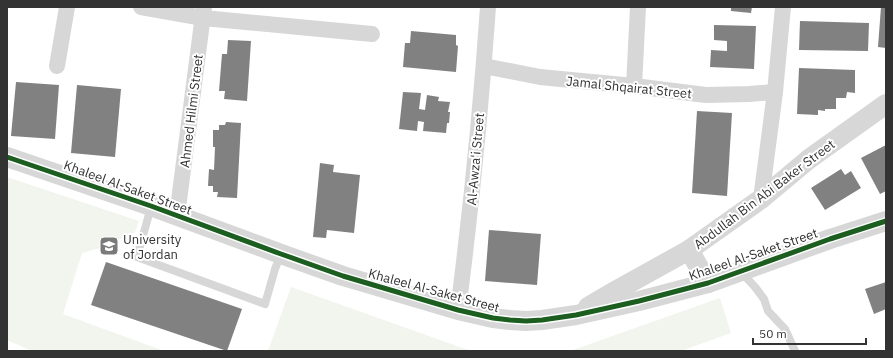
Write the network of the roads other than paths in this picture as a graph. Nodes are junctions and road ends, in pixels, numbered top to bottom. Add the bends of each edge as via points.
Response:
1 (67, 7) edge
2 (141, 7) edge
3 (488, 7) edge
4 (638, 7) edge
5 (783, 7) edge
6 (203, 12) edge
7 (372, 34) dead end
8 (57, 66) dead end
9 (484, 66) junction
10 (634, 86) junction
11 (775, 92) junction
12 (886, 104) edge
13 (7, 157) edge
14 (761, 199) junction
15 (151, 206) junction
16 (177, 216) junction
17 (886, 221) edge
18 (689, 250) junction
19 (281, 254) junction
20 (740, 272) junction
21 (708, 283) junction
22 (458, 310) junction
23 (576, 315) junction
24 (795, 351) edge

1 - 8 street
2 - 6 street
3 - 9 street, Al-Awza'i Street
4 - 10 street
5 - 11 street
6 - 7 street
6 - 16 street, Ahmed Hilmi Street
9 - 10 street, Jamal Shqairat Street via 540,77
9 - 22 street, Al-Awza'i Street
10 - 11 street, Jamal Shqairat Street via 706,96
11 - 14 street
12 - 14 street, Abdullah Bin Abi Baker Street via 809,159
13 - 15 street, Khaleel Al-Saket Street
14 - 18 street, Abdullah Bin Abi Baker Street
15 - 16 street, Khaleel Al-Saket Street
15 - 19 lane via 138,257 159,265 265,304
16 - 19 street, Khaleel Al-Saket Street
17 - 20 street, Khaleel Al-Saket Street
18 - 21 street
18 - 23 street, Abdullah Bin Abi Baker Street
19 - 22 street, Khaleel Al-Saket Street via 342,276
20 - 21 street, Khaleel Al-Saket Street
20 - 24 lane via 755,286 768,311 785,329
21 - 23 street, Khaleel Al-Saket Street
22 - 23 street, Khaleel Al-Saket Street via 493,318 526,321

